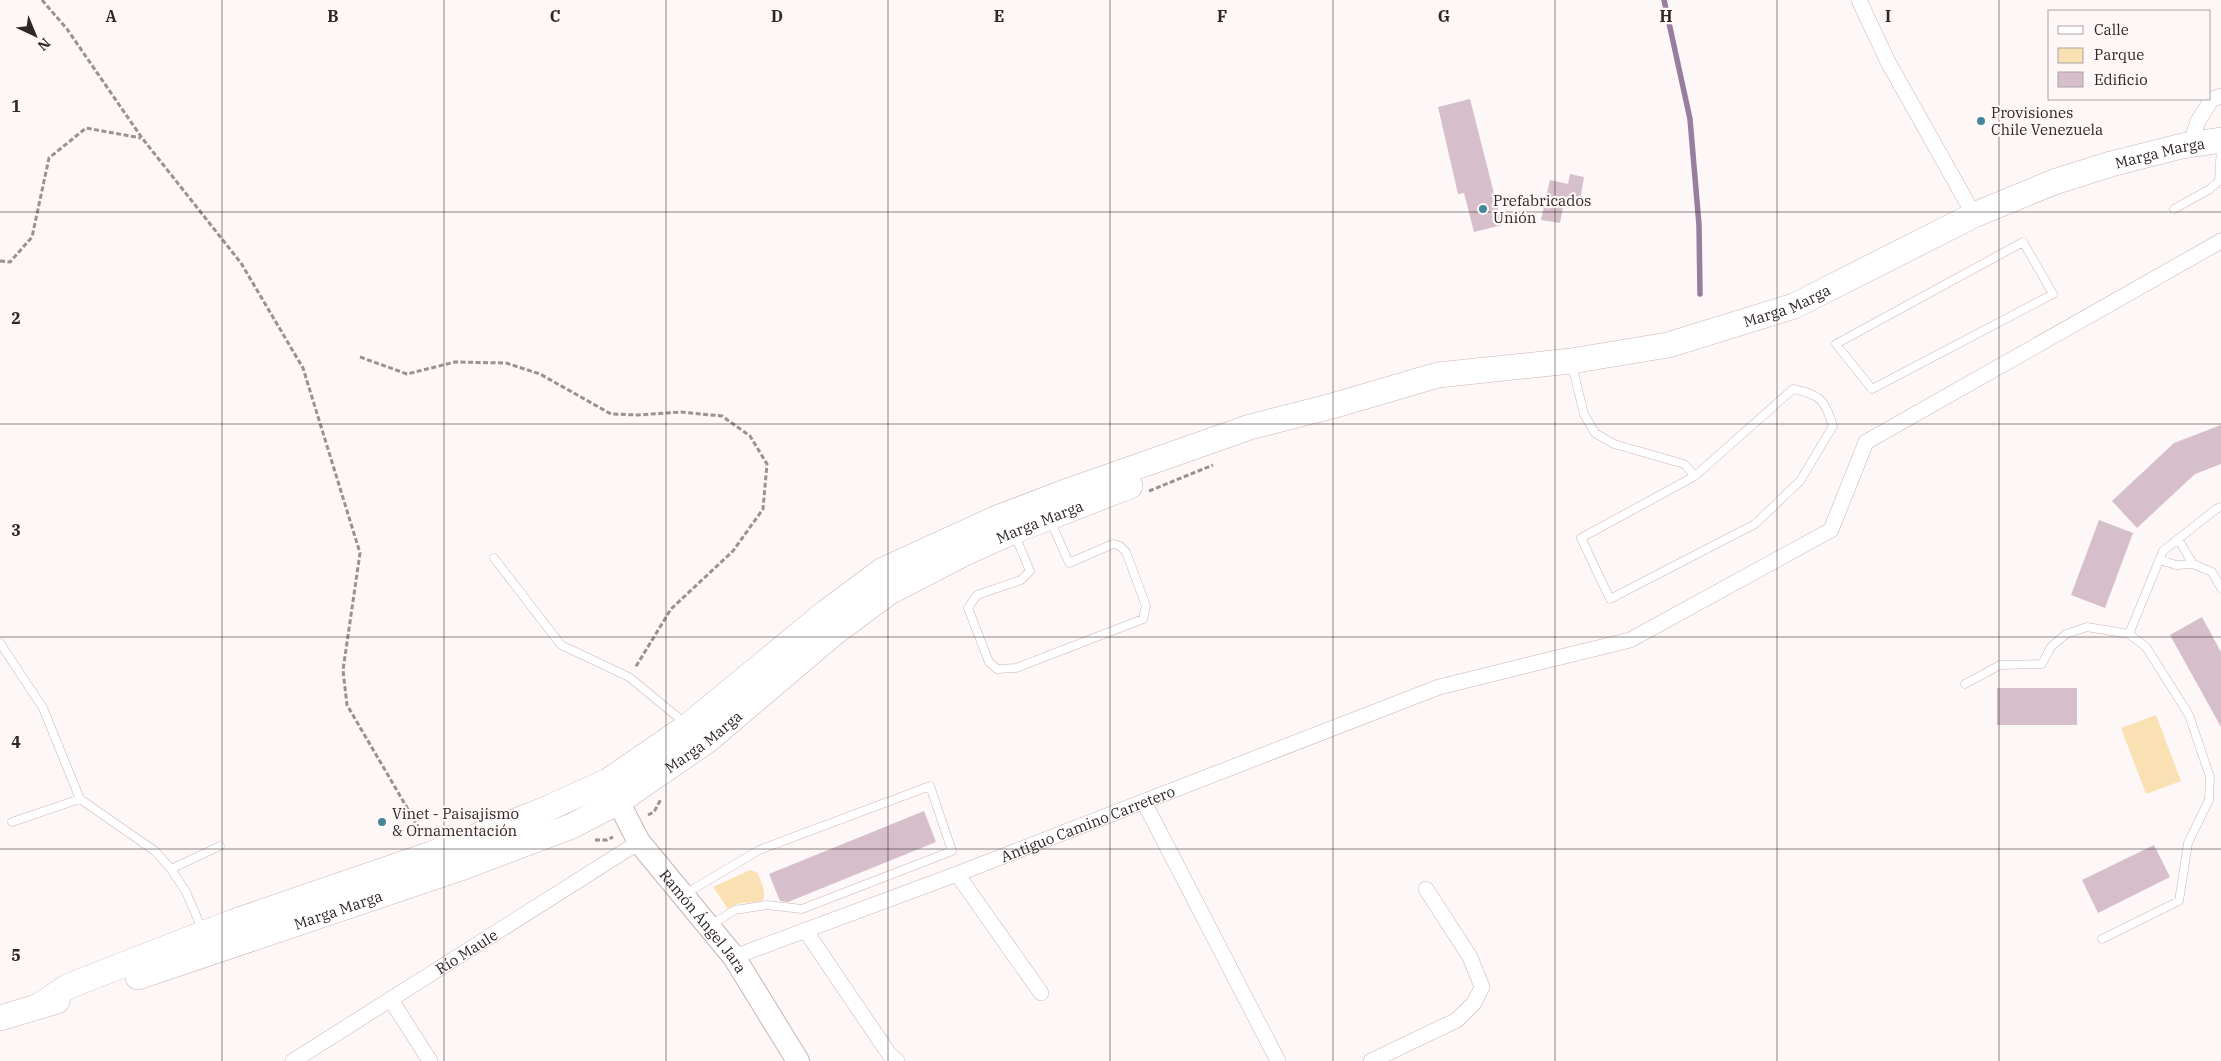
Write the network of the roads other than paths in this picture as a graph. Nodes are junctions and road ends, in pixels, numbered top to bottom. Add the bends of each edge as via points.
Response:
1 (1859, 0) edge
2 (2221, 96) edge
3 (2221, 140) edge
4 (2190, 145) junction
5 (2221, 146) edge
6 (2174, 209) dead end
7 (1974, 215) junction
8 (2221, 241) edge
9 (1836, 344) joint
10 (1571, 360) junction
11 (1332, 406) junction
12 (1695, 476) junction
13 (2221, 508) edge
14 (1050, 518) junction
15 (1014, 531) junction
16 (2178, 539) junction
17 (494, 558) dead end
18 (2160, 560) junction
19 (2192, 564) junction
20 (2221, 588) edge
21 (2129, 634) junction
22 (0, 643) edge
23 (1965, 684) dead end
24 (688, 726) junction
25 (613, 792) junction
26 (80, 799) junction
27 (1144, 802) junction
28 (12, 822) dead end
29 (635, 834) junction
30 (220, 846) dead end
31 (171, 869) junction
32 (956, 874) junction
33 (1426, 889) dead end
34 (683, 895) junction
35 (709, 925) junction
36 (805, 930) junction
37 (204, 933) junction
38 (2102, 939) dead end
39 (734, 957) junction
40 (1041, 993) dead end
41 (392, 1000) junction
42 (40, 1005) junction
43 (0, 1018) edge
44 (293, 1061) edge
45 (430, 1061) edge
46 (798, 1061) edge
47 (897, 1061) edge
48 (1278, 1061) edge
49 (1371, 1061) edge

1 - 7 street via 1888,62
2 - 4 street via 2212,99 2198,121
3 - 4 main road, Marga Marga
4 - 7 main road, Marga Marga via 2054,182
5 - 6 lane via 2219,181
7 - 10 main road, Marga Marga via 1794,306 1668,345
8 - 27 street, Antiguo Camino Carretero via 1866,442 1831,530 1630,640 1439,687
9 - 9 lane via 1872,389 2053,294 2023,242
10 - 11 main road, Marga Marga via 1438,375
10 - 12 lane via 1584,414 1595,433 1614,444 1684,464
11 - 14 main road, Marga Marga
11 - 24 main road, Marga Marga via 1250,427 1068,491 997,518 883,570 825,613
12 - 12 lane via 1581,538 1610,599 1755,524 1800,481 1833,426 1826,404 1811,393 1793,389
13 - 16 lane
14 - 15 main road, Marga Marga
14 - 15 lane via 1068,562 1113,544 1126,552 1146,606 1143,619 1016,668 996,669 989,662 968,608 977,595 1021,580 1030,571
15 - 25 main road, Marga Marga via 888,593 708,740
16 - 18 lane via 2163,551
16 - 19 lane
17 - 24 lane via 561,645 630,677
18 - 19 lane via 2176,565
18 - 21 lane
19 - 20 lane via 2212,572
21 - 23 lane via 2087,627 2066,634 2051,647 2042,664 2000,665
21 - 38 lane via 2146,647 2189,715 2210,777 2209,800 2188,842 2179,901
22 - 26 lane via 43,708
24 - 25 main road, Marga Marga
25 - 29 main road, Ramón Ángel Jara
25 - 37 main road, Marga Marga via 544,810 434,853
25 - 42 main road, Marga Marga via 572,826 458,870 79,997
26 - 28 lane
26 - 31 lane via 155,852
27 - 32 street, Antiguo Camino Carretero
27 - 48 street
29 - 34 main road, Ramón Ángel Jara
29 - 41 street, Río Maule
30 - 31 lane
31 - 37 lane via 186,892
32 - 36 street, Antiguo Camino Carretero
32 - 40 street
33 - 49 street via 1470,956 1482,987 1474,1003 1457,1020
34 - 35 main road, Ramón Ángel Jara
34 - 35 lane via 759,850 930,786 952,851 802,909 768,905 735,910
35 - 39 main road, Ramón Ángel Jara
36 - 39 street, Antiguo Camino Carretero
36 - 47 street via 888,1054
37 - 42 main road, Marga Marga via 69,986
39 - 46 main road, Ramón Ángel Jara
41 - 44 street, Río Maule
41 - 45 street
42 - 43 main road, Marga Marga

